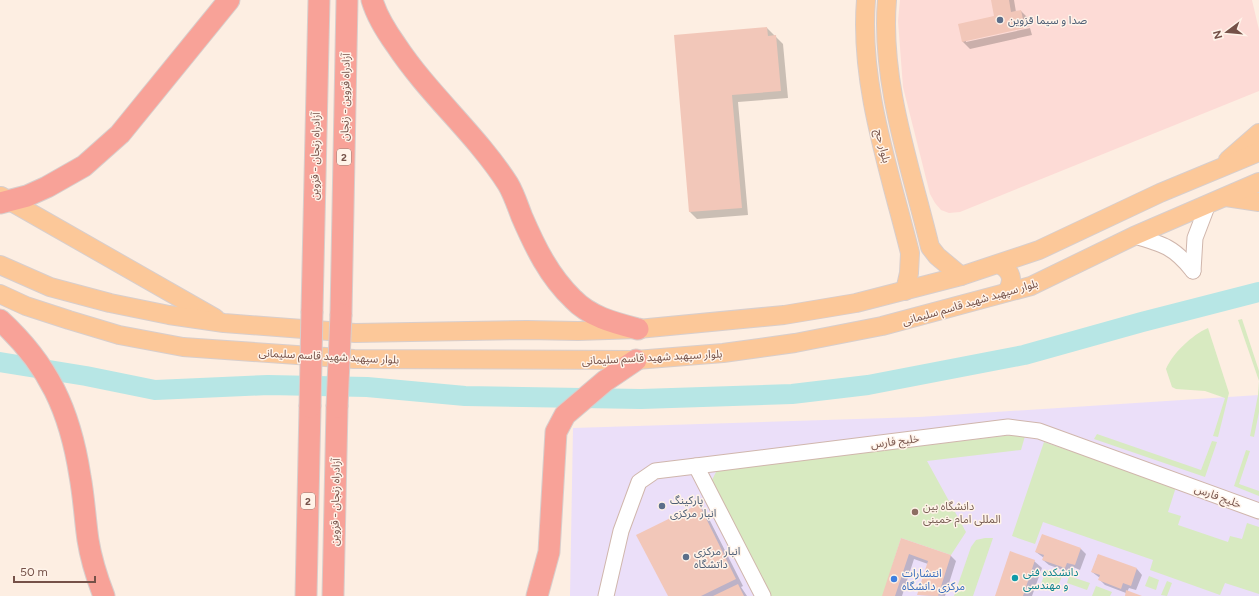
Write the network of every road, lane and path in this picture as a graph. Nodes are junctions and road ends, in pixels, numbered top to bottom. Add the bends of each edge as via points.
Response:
1 (229, 0) edge
2 (319, 0) edge
3 (347, 0) edge
4 (372, 0) edge
5 (866, 0) edge
6 (887, 0) edge
7 (1259, 133) edge
8 (1259, 152) edge
9 (1216, 171) junction
10 (1259, 182) edge
11 (0, 196) edge
12 (1225, 197) junction
13 (1259, 202) edge
14 (0, 203) edge
15 (1208, 204) junction
16 (1134, 236) junction
17 (930, 247) junction
18 (1038, 250) junction
19 (910, 253) junction
20 (999, 264) junction
21 (0, 265) edge
22 (961, 276) junction
23 (1048, 279) junction
24 (905, 291) junction
25 (1007, 292) junction
26 (0, 294) edge
27 (0, 320) edge
28 (224, 322) junction
29 (638, 329) junction
30 (636, 360) junction
31 (338, 407) joint
32 (696, 466) junction
33 (1259, 511) edge
34 (104, 596) edge
35 (306, 596) edge
36 (333, 596) edge
37 (537, 596) edge
38 (606, 596) edge
39 (762, 596) edge

1 - 14 highway via 120,134 89,162 47,187 27,196
2 - 35 highway, آزادراه زنجان - قزوین / 2, bridge
3 - 31 highway, آزادراه قزوین - زنجان / 2, bridge
4 - 29 highway via 382,25 405,59 490,158 509,186 538,252 557,282 588,312 608,321
5 - 19 main road, بلوار حج via 867,58 874,108
6 - 17 main road, بلوار حج via 888,57 895,103
7 - 9 main road
8 - 9 main road
9 - 18 main road via 1160,193
10 - 12 main road, بلوار سپهبد شهید قاسم سلیمانی
11 - 28 main road
12 - 13 main road
12 - 15 main road, بلوار سپهبد شهید قاسم سلیمانی
15 - 16 main road, بلوار سپهبد شهید قاسم سلیمانی
15 - 16 street via 1195,238 1193,272 1180,255 1159,243
16 - 23 main road, بلوار سپهبد شهید قاسم سلیمانی
17 - 19 main road via 930,259 925,263 921,264 915,260
17 - 22 main road, بلوار حج
18 - 20 main road
18 - 23 main road via 1037,263
19 - 24 main road, بلوار حج
20 - 22 main road
20 - 25 main road via 1010,272 1012,278
21 - 28 main road via 50,287 110,303 169,315
22 - 24 main road
23 - 25 main road, بلوار سپهبد شهید قاسم سلیمانی
24 - 29 main road via 784,316
25 - 30 main road, بلوار سپهبد شهید قاسم سلیمانی via 930,314 836,336 758,349
26 - 30 main road, بلوار سپهبد شهید قاسم سلیمانی via 26,306 69,320 119,334 183,347 354,359
27 - 34 highway via 39,362 62,403 80,476 94,570
28 - 29 main road via 355,333 527,330 578,332
30 - 37 highway via 605,381 565,415 556,432 549,552
31 - 36 highway, آزادراه زنجان - قزوین / 2
32 - 33 street, خلیج فارس via 1008,427 1039,432
32 - 38 street, خلیج فارس via 655,471 639,482 621,531
32 - 39 street

